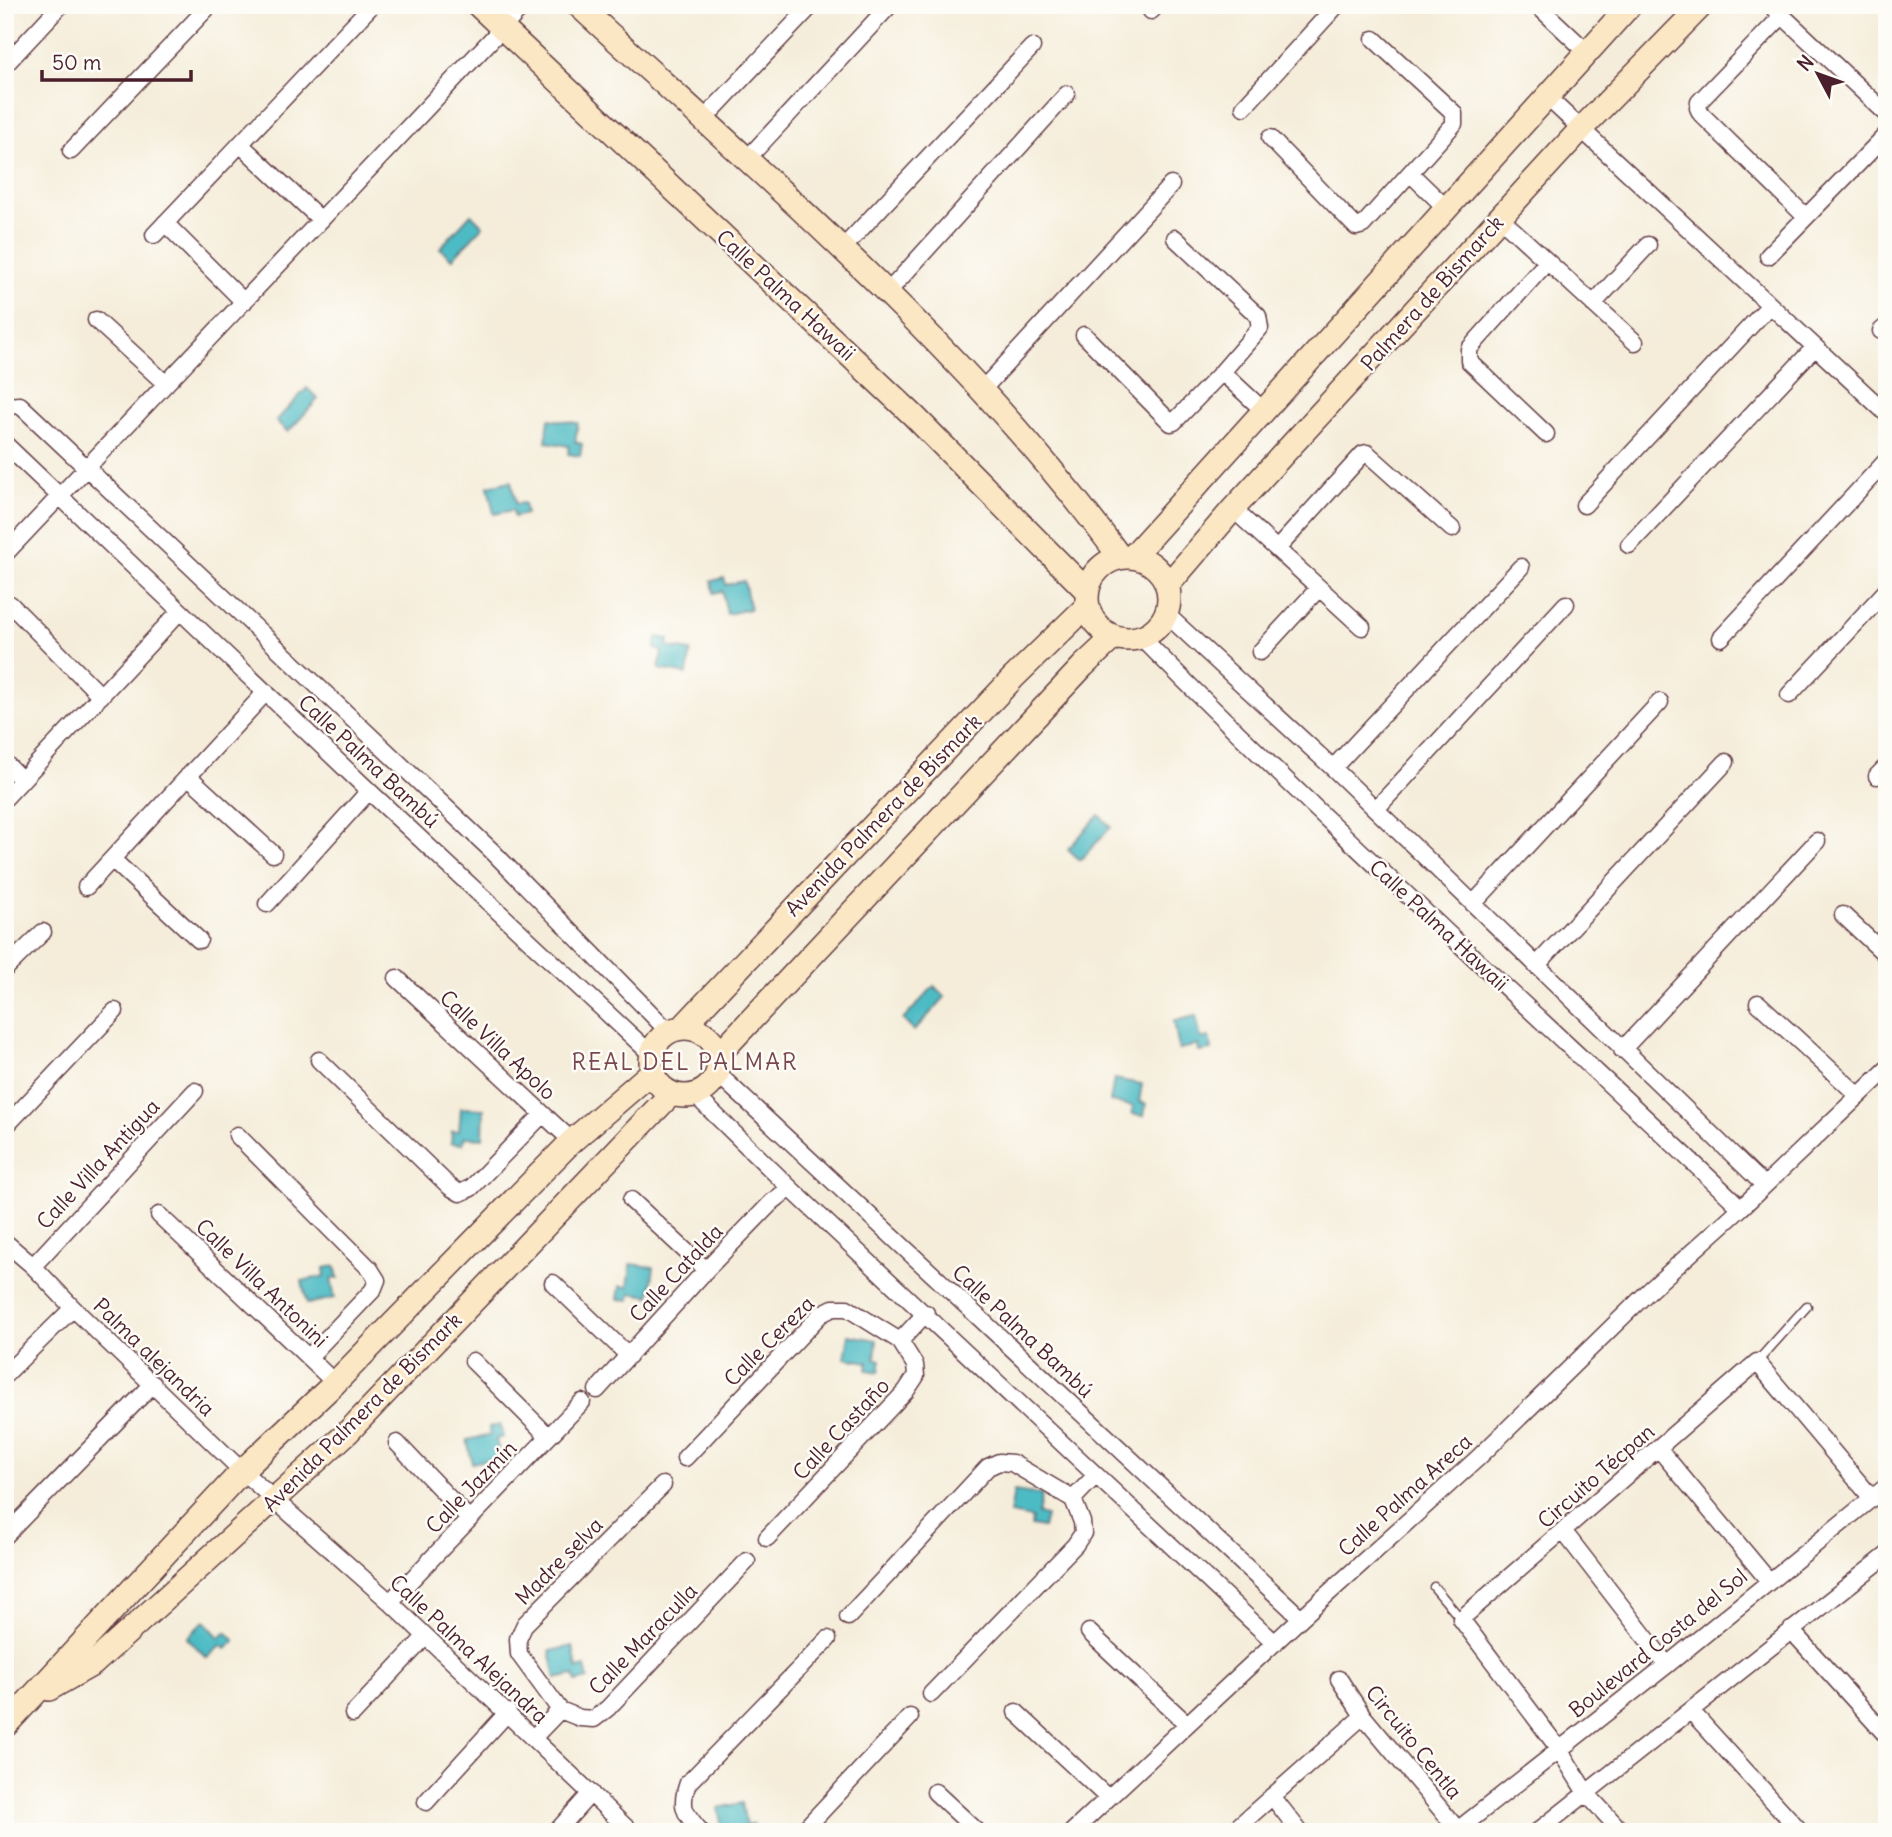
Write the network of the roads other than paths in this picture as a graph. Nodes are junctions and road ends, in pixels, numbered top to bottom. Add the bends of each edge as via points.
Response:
1 (61, 5) edge
2 (210, 5) edge
3 (372, 5) edge
4 (478, 5) edge
5 (524, 5) edge
6 (578, 5) edge
7 (812, 5) edge
8 (890, 5) edge
9 (1337, 5) edge
10 (1537, 5) edge
11 (1630, 5) edge
12 (1702, 5) edge
13 (1776, 11) edge
14 (502, 28) junction
15 (1374, 39) dead end
16 (1032, 47) dead end
17 (1587, 52) junction
18 (5, 65) edge
19 (1067, 94) dead end
20 (1547, 97) junction
21 (1244, 107) dead end
22 (1887, 114) edge
23 (703, 120) junction
24 (1581, 129) junction
25 (1887, 134) edge
26 (1270, 138) dead end
27 (240, 144) junction
28 (71, 151) dead end
29 (746, 160) junction
30 (1410, 173) junction
31 (1171, 185) dead end
32 (1446, 208) junction
33 (1806, 217) junction
34 (1500, 219) junction
35 (321, 220) junction
36 (165, 223) junction
37 (154, 235) dead end
38 (1175, 238) dead end
39 (1648, 245) dead end
40 (841, 250) junction
41 (1768, 256) dead end
42 (1547, 262) junction
43 (887, 293) junction
44 (244, 302) junction
45 (1593, 304) junction
46 (1770, 305) junction
47 (96, 320) dead end
48 (1084, 335) dead end
49 (1635, 342) dead end
50 (1815, 347) junction
51 (1222, 372) junction
52 (166, 384) junction
53 (982, 390) junction
54 (5, 406) edge
55 (1264, 411) junction
56 (1887, 414) edge
57 (1546, 434) dead end
58 (5, 444) edge
59 (1887, 460) edge
60 (85, 469) junction
61 (60, 496) junction
62 (1584, 505) dead end
63 (1233, 509) junction
64 (1452, 529) dead end
65 (1629, 545) dead end
66 (1276, 549) junction
67 (5, 554) edge
68 (1126, 557) junction
69 (1521, 567) dead end
70 (1167, 586) junction
71 (1319, 588) junction
72 (1887, 590) edge
73 (1087, 599) junction
74 (9, 604) dead end
75 (1566, 604) dead end
76 (180, 611) junction
77 (1166, 614) junction
78 (1362, 627) dead end
79 (1114, 637) junction
80 (1141, 637) junction
81 (1721, 638) dead end
82 (1260, 652) dead end
83 (265, 692) junction
84 (1788, 695) dead end
85 (101, 696) junction
86 (1660, 702) dead end
87 (1726, 762) dead end
88 (5, 763) edge
89 (1333, 768) junction
90 (188, 776) junction
91 (22, 780) junction
92 (369, 791) junction
93 (5, 798) edge
94 (1376, 809) junction
95 (1817, 841) dead end
96 (274, 854) dead end
97 (112, 859) junction
98 (86, 887) dead end
99 (267, 904) dead end
100 (1473, 904) junction
101 (1843, 915) dead end
102 (43, 932) dead end
103 (199, 940) dead end
104 (1887, 956) edge
105 (1536, 966) junction
106 (5, 970) edge
107 (397, 978) dead end
108 (1758, 1003) dead end
109 (116, 1011) dead end
110 (676, 1030) junction
111 (1622, 1050) junction
112 (319, 1060) dead end
113 (652, 1063) junction
114 (718, 1064) junction
115 (1887, 1069) edge
116 (195, 1091) dead end
117 (671, 1094) junction
118 (695, 1095) junction
119 (1858, 1095) junction
120 (542, 1115) junction
121 (5, 1127) edge
122 (237, 1135) dead end
123 (572, 1141) junction
124 (1764, 1185) junction
125 (790, 1188) junction
126 (631, 1200) dead end
127 (1741, 1208) junction
128 (159, 1215) dead end
129 (5, 1242) edge
130 (33, 1266) junction
131 (706, 1270) junction
132 (553, 1283) dead end
133 (1807, 1306) dead end
134 (72, 1308) junction
135 (926, 1313) junction
136 (900, 1341) junction
137 (629, 1356) junction
138 (309, 1357) junction
139 (473, 1361) dead end
140 (1757, 1362) junction
141 (5, 1374) edge
142 (335, 1383) junction
143 (153, 1384) junction
144 (597, 1390) dead end
145 (582, 1402) dead end
146 (548, 1436) junction
147 (397, 1443) dead end
148 (1659, 1449) junction
149 (685, 1458) dead end
150 (242, 1471) junction
151 (1096, 1475) junction
152 (663, 1485) dead end
153 (1887, 1486) edge
154 (1871, 1497) junction
155 (275, 1499) junction
156 (1073, 1499) junction
157 (469, 1519) junction
158 (1564, 1532) junction
159 (5, 1536) edge
160 (767, 1538) dead end
161 (1887, 1555) edge
162 (747, 1561) dead end
163 (1769, 1581) junction
164 (1434, 1587) dead end
165 (390, 1602) junction
166 (848, 1617) dead end
167 (1301, 1618) junction
168 (1461, 1619) junction
169 (1791, 1630) junction
170 (1089, 1632) dead end
171 (425, 1637) junction
172 (828, 1639) dead end
173 (1275, 1643) junction
174 (1667, 1665) junction
175 (1339, 1679) dead end
176 (930, 1694) dead end
177 (29, 1702) junction
178 (560, 1710) junction
179 (1691, 1711) junction
180 (508, 1712) junction
181 (1016, 1712) dead end
182 (353, 1714) dead end
183 (1363, 1716) junction
184 (910, 1717) dead end
185 (1187, 1724) junction
186 (5, 1726) edge
187 (1887, 1736) edge
188 (533, 1738) junction
189 (1559, 1749) junction
190 (935, 1791) dead end
191 (591, 1793) junction
192 (1586, 1793) junction
193 (1272, 1796) junction
194 (1108, 1798) junction
195 (426, 1802) dead end
196 (1457, 1831) edge
197 (556, 1832) edge
198 (631, 1832) edge
199 (701, 1832) edge
200 (802, 1832) edge
201 (978, 1832) edge
202 (1072, 1832) edge
203 (1232, 1832) edge
204 (1300, 1832) edge
205 (1537, 1832) edge
206 (1622, 1832) edge
207 (1801, 1832) edge

1 - 18 street
2 - 28 street
3 - 27 street
4 - 14 street, Calle Palma Hawaii
5 - 14 street
6 - 23 street
7 - 23 street
8 - 29 street
9 - 21 street
10 - 17 street
11 - 17 street
12 - 24 street, Palmera de Bismarck
13 - 22 street
13 - 33 street via 1698,108
14 - 35 street
14 - 73 street, Calle Palma Hawaii via 913,415
15 - 30 street via 1454,113 1454,124
16 - 40 street
17 - 20 street
19 - 43 street
20 - 24 street
20 - 32 street
23 - 29 street
24 - 34 street, Palmera de Bismarck
24 - 46 street
25 - 33 street
26 - 30 street via 1356,226 1363,225
27 - 35 street
27 - 36 street
29 - 40 street
30 - 32 street
31 - 53 street
32 - 55 street
33 - 41 street
34 - 42 street
34 - 63 street, Palmera de Bismarck
35 - 44 street
36 - 37 street
36 - 44 street
38 - 51 street via 1261,322
39 - 45 street
40 - 43 street
42 - 45 street
42 - 57 street via 1467,355
43 - 53 street
44 - 52 street
45 - 49 street
46 - 50 street
46 - 62 street
47 - 52 street
48 - 51 street via 1171,423
50 - 56 street
50 - 65 street
51 - 55 street
52 - 60 street
53 - 68 street
54 - 60 street, Calle Palma Bambú via 20,405
55 - 68 street
58 - 61 street, Calle Palma Bambú
59 - 81 street
60 - 61 street
60 - 110 street, Calle Palma Bambú
61 - 67 street
61 - 76 street, Calle Palma Bambú
63 - 66 street
63 - 70 street, Palmera de Bismarck
64 - 66 street via 1367,453
66 - 71 street
68 - 70 street via 1147,562 1160,572
68 - 73 street via 1099,569 1091,579
69 - 89 street
70 - 77 street
71 - 78 street
71 - 82 street
72 - 84 street
73 - 79 street via 1092,619
73 - 110 street, Avenida Palmera de Bismark
74 - 85 street
75 - 94 street
76 - 83 street, Calle Palma Bambú
76 - 85 street
77 - 80 street via 1156,628
77 - 89 street, Calle Palma Hawaii
79 - 80 street
79 - 114 street, Avenida Palmera de Bismark
80 - 127 street, Calle Palma Hawaii via 1358,851
83 - 90 street
83 - 92 street, Calle Palma Bambú
85 - 91 street
86 - 100 street
87 - 105 street
88 - 91 street
89 - 94 street, Calle Palma Hawaii
90 - 96 street
90 - 97 street
91 - 93 street
92 - 99 street
92 - 113 street, Calle Palma Bambú
94 - 100 street, Calle Palma Hawaii
95 - 111 street
97 - 98 street
97 - 103 street
100 - 105 street, Calle Palma Hawaii
101 - 104 street
102 - 106 street
105 - 111 street, Calle Palma Hawaii
107 - 120 street, Calle Villa Apolo
108 - 119 street
109 - 121 street
110 - 113 street via 658,1042
110 - 114 street via 706,1035 714,1043
111 - 124 street, Calle Palma Hawaii
112 - 120 street via 460,1193 471,1188
113 - 117 street via 660,1085
113 - 123 street, Avenida Palmera de Bismark
114 - 118 street via 709,1087
114 - 167 street, Calle Palma Bambú
115 - 119 street, Calle Palma Areca
116 - 130 street, Calle Villa Antigua
117 - 118 street
117 - 155 street, Avenida Palmera de Bismark via 347,1433
118 - 125 street
119 - 124 street, Calle Palma Areca
120 - 123 street, Calle Villa Apolo
122 - 138 street via 377,1280 373,1290
123 - 142 street, Avenida Palmera de Bismark
124 - 127 street, Calle Palma Areca
125 - 131 street, Calle Catalda
125 - 135 street
126 - 131 street
127 - 167 street, Calle Palma Areca via 1478,1458
128 - 138 street, Calle Villa Antonini
129 - 130 street, Palma alejandria
130 - 134 street, Palma alejandria
131 - 137 street, Calle Catalda
132 - 137 street
133 - 140 lane, Circuito Técpan
134 - 141 street
134 - 143 street, Palma alejandria
135 - 136 street
135 - 151 street
136 - 149 street, Calle Cereza via 847,1308 821,1314
136 - 160 street, Calle Castaño via 915,1365 916,1376 906,1391
137 - 144 street, Calle Catalda
138 - 142 street, Calle Villa Antonini
139 - 146 street
140 - 148 street, Circuito Técpan
140 - 154 street
142 - 150 street, Avenida Palmera de Bismark
143 - 150 street, Palma alejandria
143 - 159 street
145 - 146 street, Calle Jazmín
146 - 157 street, Calle Jazmín
147 - 157 street
148 - 158 street, Circuito Técpan
148 - 163 street
150 - 155 street, Palma alejandria
150 - 177 street, Avenida Palmera de Bismark
151 - 156 street
151 - 173 street
152 - 178 street, Madre selva via 525,1624 518,1639 519,1654
153 - 154 street, Boulevard Costa del Sol
154 - 163 street, Boulevard Costa del Sol
155 - 165 street, Calle Palma Alejandra
155 - 177 street, Avenida Palmera de Bismark via 93,1664
156 - 166 street via 1012,1463 999,1462 988,1468
156 - 176 street via 1083,1534 1075,1545
157 - 165 street, Calle Jazmín
158 - 168 street, Circuito Técpan
158 - 174 street
161 - 169 street
162 - 178 street, Calle Maraculla via 608,1708 594,1719
163 - 174 street, Boulevard Costa del Sol
164 - 168 lane
165 - 171 street, Calle Palma Alejandra
167 - 173 street, Calle Palma Areca
168 - 189 street
169 - 179 street
169 - 187 street
170 - 185 street
171 - 180 street, Calle Palma Alejandra
171 - 182 street
172 - 199 street via 688,1783 684,1810
173 - 185 street, Calle Palma Areca
174 - 189 street, Boulevard Costa del Sol
175 - 183 street, Circuito Centla
177 - 186 street, Avenida Palmera de Bismark
178 - 188 street
179 - 192 street
179 - 207 street
180 - 188 street, Calle Palma Alejandra
180 - 195 street
181 - 194 street
183 - 193 street
183 - 196 street, Circuito Centla
184 - 200 street
185 - 194 street, Calle Palma Areca
188 - 191 street, Calle Palma Alejandra
189 - 192 street
189 - 196 street, Boulevard Costa del Sol
190 - 201 street
191 - 197 street
191 - 198 street, Calle Palma Alejandra
192 - 205 street
192 - 206 street
193 - 203 street
193 - 204 street
194 - 202 street, Calle Palma Areca

